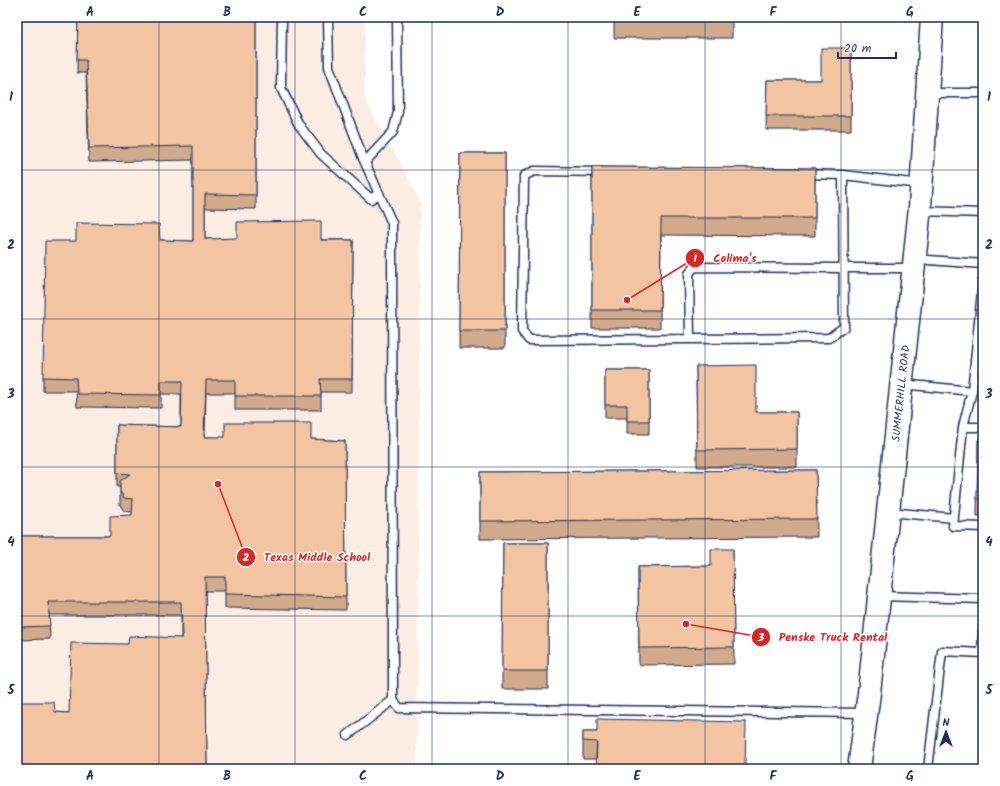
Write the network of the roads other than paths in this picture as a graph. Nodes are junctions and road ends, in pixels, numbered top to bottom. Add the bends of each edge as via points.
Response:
1 (282, 17) edge
2 (328, 17) edge
3 (397, 17) edge
4 (932, 17) edge
5 (928, 92) junction
6 (983, 93) edge
7 (365, 162) junction
8 (614, 172) edge
9 (796, 174) edge
10 (844, 175) junction
11 (921, 184) junction
12 (379, 193) junction
13 (919, 211) junction
14 (983, 213) edge
15 (914, 263) junction
16 (983, 264) edge
17 (844, 268) junction
18 (983, 281) edge
19 (690, 339) junction
20 (979, 354) edge
21 (901, 384) junction
22 (972, 391) junction
23 (963, 427) junction
24 (983, 427) edge
25 (888, 512) junction
26 (954, 518) junction
27 (983, 527) edge
28 (879, 596) junction
29 (983, 599) edge
30 (983, 630) edge
31 (983, 653) edge
32 (393, 700) junction
33 (866, 713) junction
34 (348, 735) dead end
35 (859, 769) edge
36 (928, 769) edge

1 - 12 lane via 281,88 299,125 322,154 371,199
2 - 7 lane via 329,67
3 - 7 lane via 398,112 393,132
4 - 5 main road, SUMMERHILL ROAD
5 - 6 lane
5 - 11 main road, SUMMERHILL ROAD
7 - 12 lane
8 - 19 lane via 534,171 524,176 522,331 529,340
9 - 10 lane
10 - 11 lane
10 - 17 lane
11 - 13 main road, SUMMERHILL ROAD
12 - 32 lane via 392,223
13 - 14 lane
13 - 15 main road, SUMMERHILL ROAD
15 - 16 lane
15 - 17 lane
15 - 21 main road, SUMMERHILL ROAD
17 - 19 lane via 844,327 829,338
17 - 19 lane via 694,267 689,274
18 - 20 lane
20 - 22 lane
21 - 22 lane
21 - 25 main road, SUMMERHILL ROAD
22 - 23 lane
23 - 24 lane
23 - 26 lane
25 - 26 lane
25 - 28 main road, SUMMERHILL ROAD
26 - 27 lane via 953,526
28 - 29 lane
28 - 33 main road, SUMMERHILL ROAD
30 - 31 lane
31 - 36 lane via 942,651
32 - 33 lane via 399,708
32 - 34 lane
33 - 35 main road, SUMMERHILL ROAD

